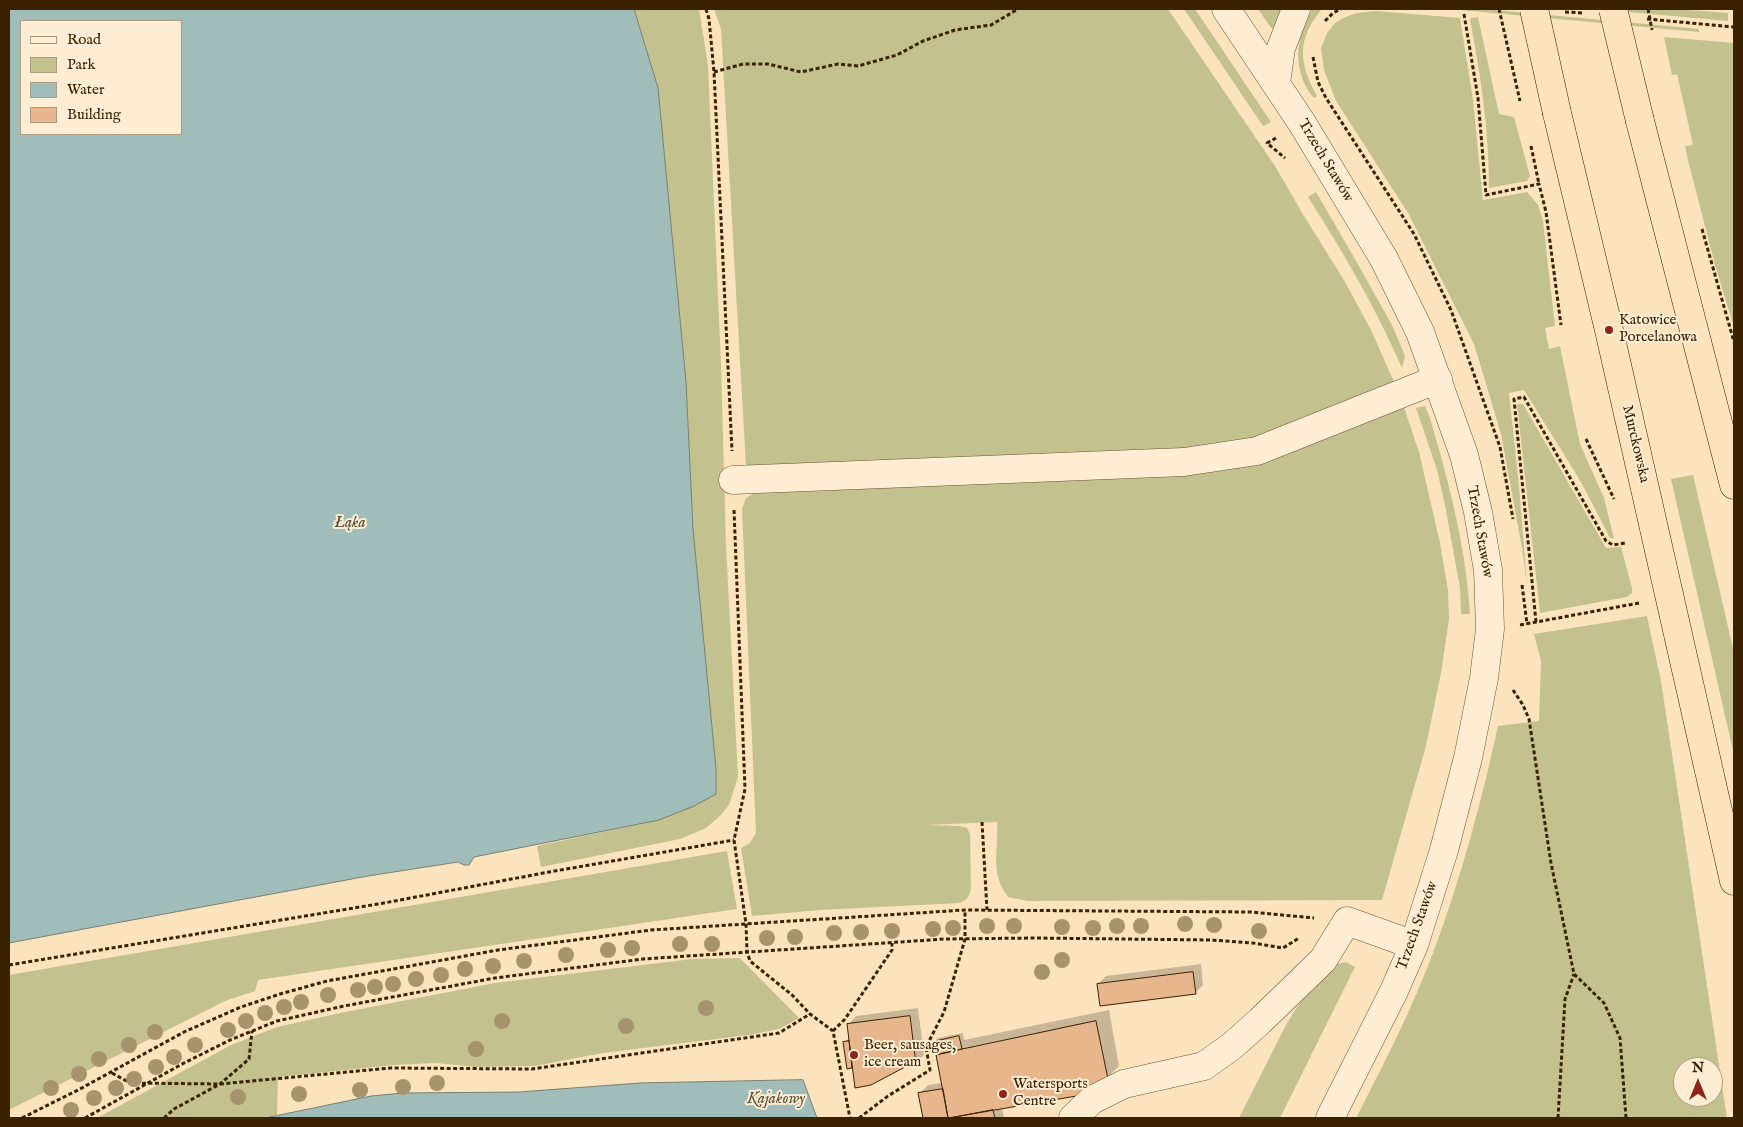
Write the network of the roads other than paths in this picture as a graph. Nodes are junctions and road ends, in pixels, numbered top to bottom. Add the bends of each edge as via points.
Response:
1 (1226, 9) edge
2 (1296, 9) edge
3 (1534, 9) edge
4 (1613, 9) edge
5 (1276, 83) junction
6 (1438, 379) junction
7 (733, 480) road end
8 (1734, 485) edge
9 (1734, 881) edge
10 (1414, 945) junction
11 (1072, 1118) edge
12 (1330, 1118) edge

1 - 5 street, Trzech Stawów
2 - 5 street via 1281,48
3 - 9 highway, Murckowska, bridge
4 - 8 highway, bridge
5 - 6 street, Trzech Stawów via 1384,259 1420,332
6 - 7 street via 1257,451 1194,461
6 - 10 street, Trzech Stawów via 1464,455 1478,512 1488,570 1490,630 1468,758
10 - 11 street via 1338,920 1322,960 1232,1046 1204,1066 1124,1084 1092,1100
10 - 12 street, Trzech Stawów

